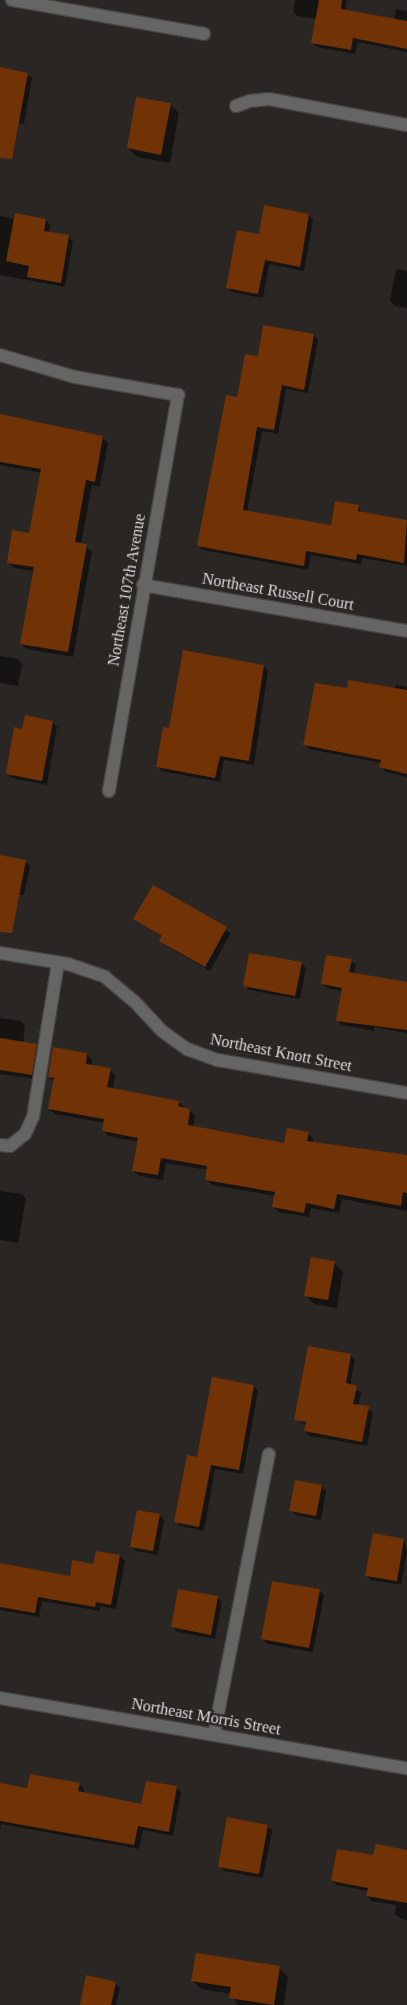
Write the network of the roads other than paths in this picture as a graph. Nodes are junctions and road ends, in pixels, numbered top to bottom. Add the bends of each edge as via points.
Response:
1 (12, 0) edge
2 (204, 34) dead end
3 (236, 106) dead end
4 (407, 124) edge
5 (0, 355) edge
6 (143, 585) junction
7 (407, 631) edge
8 (109, 791) dead end
9 (0, 953) edge
10 (58, 963) junction
11 (407, 1093) edge
12 (0, 1145) edge
13 (268, 1454) dead end
14 (0, 1698) edge
15 (214, 1734) junction
16 (407, 1768) edge

1 - 2 street
3 - 4 street via 269,99
5 - 6 street, Northeast 107th Avenue via 75,378 178,395
6 - 7 street, Northeast Russell Court
6 - 8 street, Northeast 107th Avenue
9 - 10 street, Northeast Knott Street
10 - 11 street, Northeast Knott Street via 105,977 134,1001 162,1031 187,1049 218,1060
10 - 12 street via 33,1117 25,1134 10,1146
13 - 15 street
14 - 15 street, Northeast Morris Street
15 - 16 street, Northeast Morris Street

